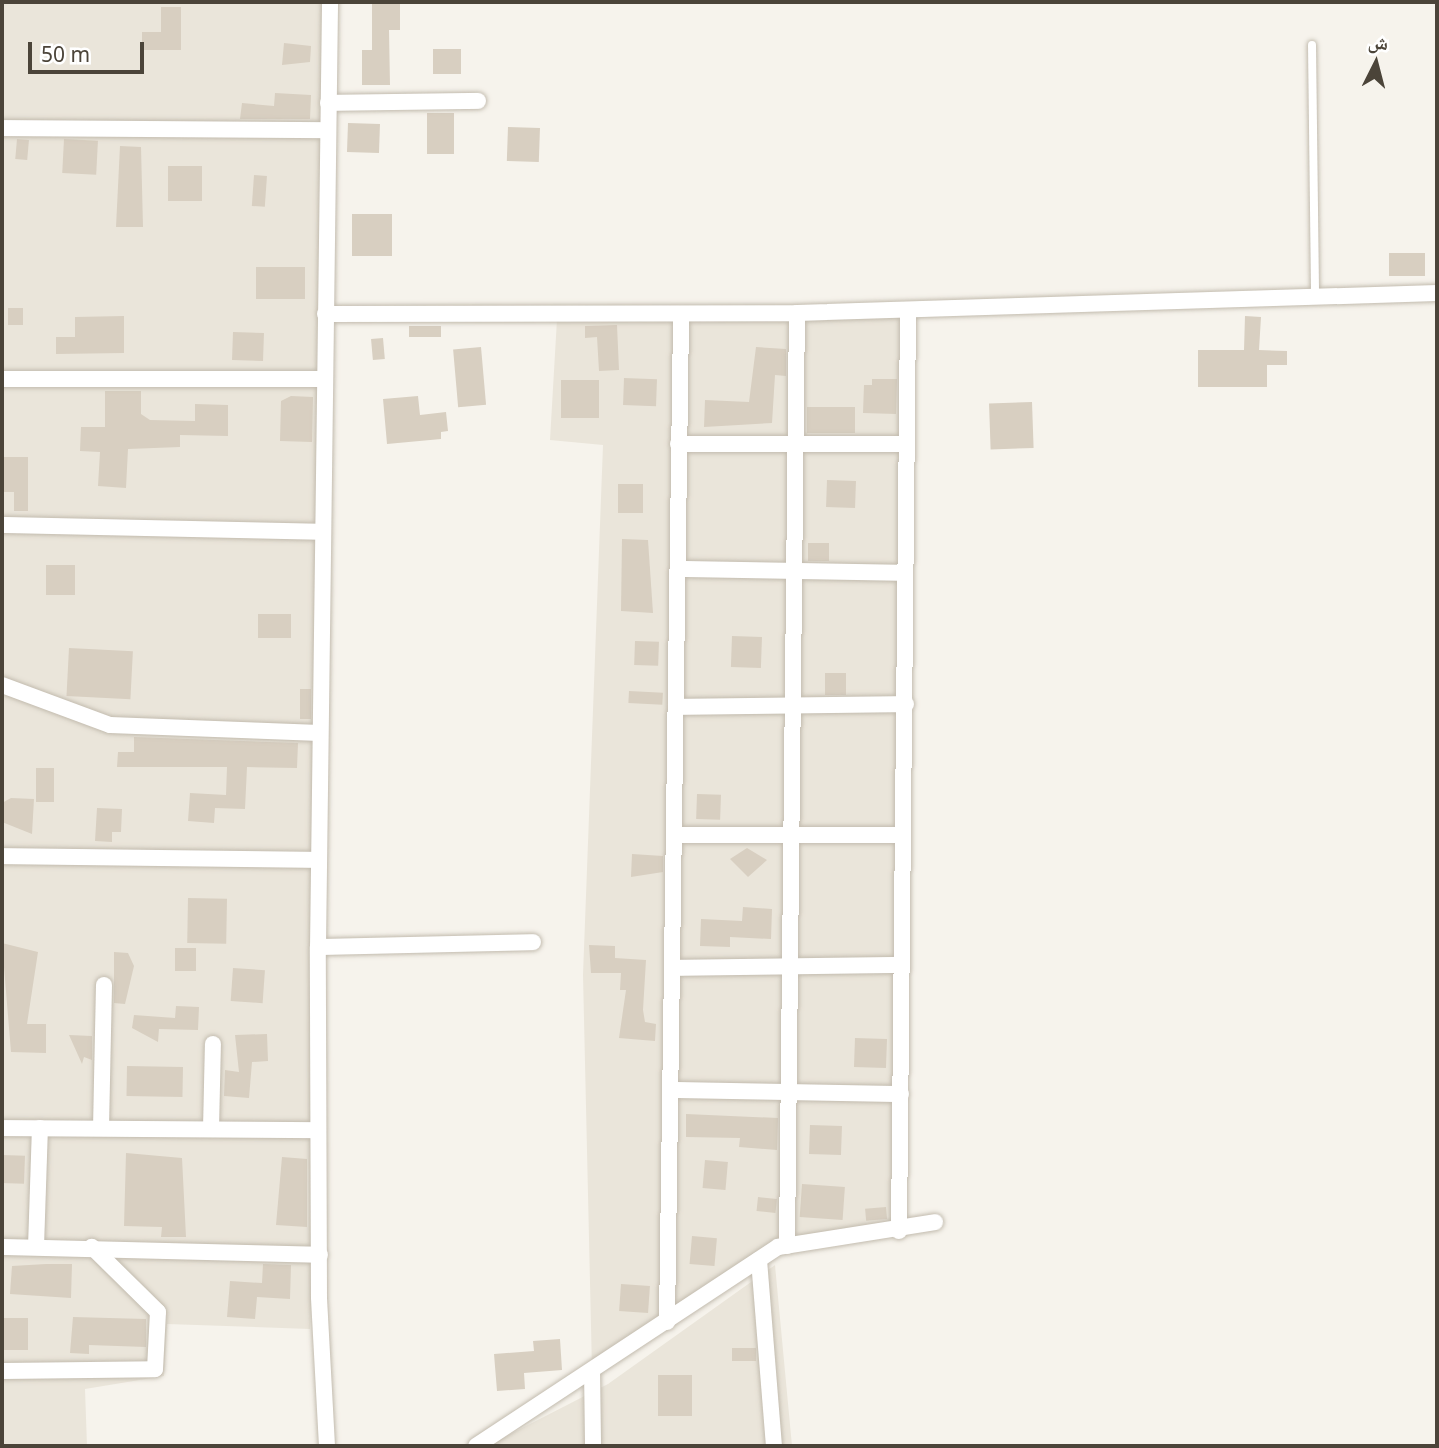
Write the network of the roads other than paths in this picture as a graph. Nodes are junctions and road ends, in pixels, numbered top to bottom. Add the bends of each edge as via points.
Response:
1 (330, 2) edge
2 (1312, 45) dead end
3 (478, 101) dead end
4 (327, 103) junction
5 (2, 128) edge
6 (327, 130) junction
7 (1437, 293) edge
8 (1315, 297) junction
9 (908, 311) junction
10 (797, 313) junction
11 (325, 314) junction
12 (681, 315) junction
13 (2, 379) edge
14 (324, 379) junction
15 (678, 444) junction
16 (795, 444) junction
17 (907, 444) junction
18 (2, 525) edge
19 (323, 532) junction
20 (679, 569) junction
21 (795, 573) junction
22 (905, 573) junction
23 (2, 685) edge
24 (906, 704) junction
25 (676, 707) junction
26 (793, 708) junction
27 (320, 733) junction
28 (675, 835) junction
29 (903, 835) junction
30 (793, 836) junction
31 (2, 856) edge
32 (318, 860) junction
33 (533, 942) dead end
34 (318, 947) junction
35 (902, 965) junction
36 (789, 966) junction
37 (673, 968) junction
38 (104, 985) dead end
39 (212, 1044) dead end
40 (671, 1090) junction
41 (788, 1093) junction
42 (901, 1094) junction
43 (2, 1128) edge
44 (40, 1128) junction
45 (101, 1128) junction
46 (211, 1129) junction
47 (318, 1130) junction
48 (935, 1222) dead end
49 (899, 1231) junction
50 (787, 1246) junction
51 (2, 1247) edge
52 (36, 1247) junction
53 (92, 1247) junction
54 (320, 1255) junction
55 (759, 1260) junction
56 (667, 1322) junction
57 (592, 1370) junction
58 (2, 1371) edge
59 (494, 1440) edge
60 (327, 1446) edge
61 (476, 1446) edge
62 (593, 1446) edge
63 (774, 1446) edge

1 - 4 street
2 - 8 lane
3 - 4 street
4 - 6 street
5 - 6 street
6 - 11 street
7 - 8 street
8 - 9 street
9 - 10 street
9 - 17 street
10 - 12 street
10 - 16 street
11 - 12 street
11 - 14 street
12 - 15 street
13 - 14 street
14 - 19 street
15 - 16 street
15 - 20 street
16 - 17 street
16 - 21 street
17 - 22 street
18 - 19 street
19 - 27 street
20 - 21 street
20 - 25 street
21 - 22 street
21 - 26 street
22 - 24 street
23 - 27 street via 110,725
24 - 26 street
24 - 29 street
25 - 26 street
25 - 28 street
26 - 30 street
27 - 32 street
28 - 30 street
28 - 37 street
29 - 30 street
29 - 35 street
30 - 36 street
31 - 32 street
32 - 34 street
33 - 34 street
34 - 47 street
35 - 36 street
35 - 42 street
36 - 37 street
36 - 41 street
37 - 40 street
38 - 45 street
39 - 46 street
40 - 41 street
40 - 56 street
41 - 42 street
41 - 50 street
42 - 49 street
43 - 44 street
44 - 45 street
44 - 52 street
45 - 46 street
46 - 47 street
47 - 54 street
48 - 49 street
49 - 50 street
50 - 55 street
51 - 52 street
52 - 53 street
53 - 54 street
53 - 58 street via 158,1311 156,1369
54 - 60 street
55 - 56 street
55 - 63 street
56 - 57 street
57 - 59 street
57 - 62 street
59 - 61 street

